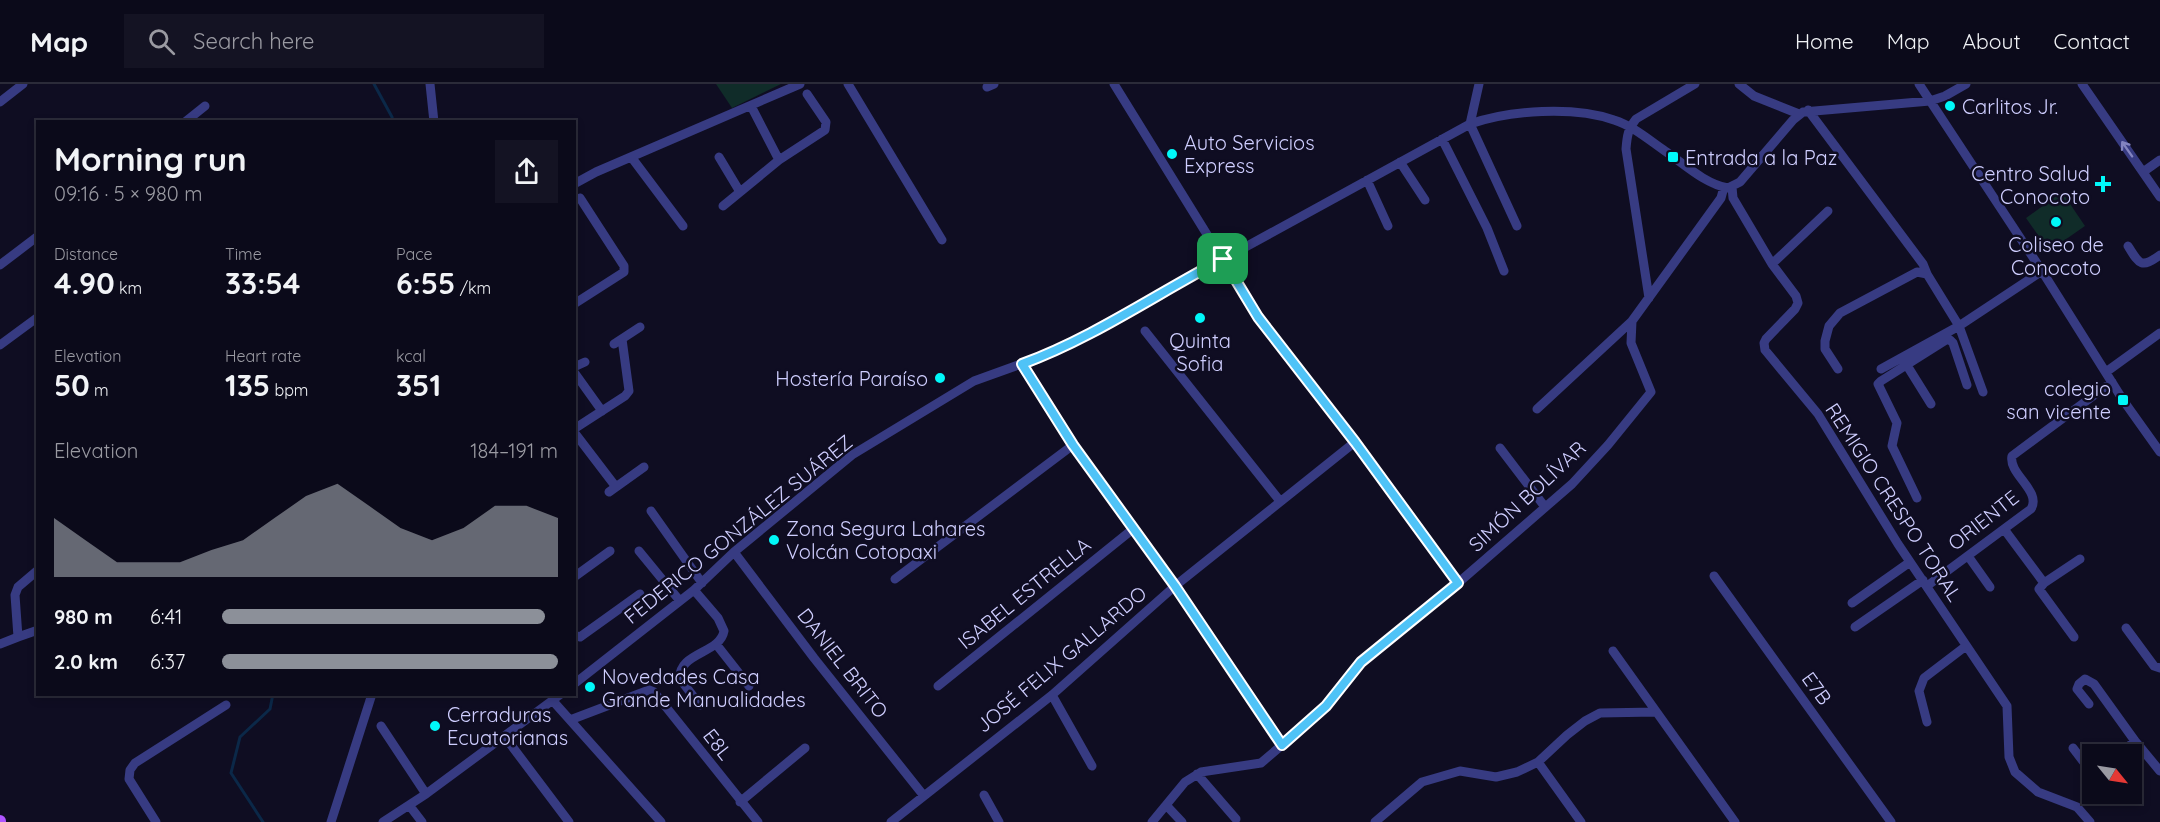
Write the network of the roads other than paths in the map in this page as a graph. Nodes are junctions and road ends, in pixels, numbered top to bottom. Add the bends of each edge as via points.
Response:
1 (23, 84) edge
2 (430, 84) edge
3 (801, 84) edge
4 (848, 84) edge
5 (1114, 84) edge
6 (1479, 84) edge
7 (1695, 84) edge
8 (1739, 84) edge
9 (1919, 84) edge
10 (1966, 84) edge
11 (2082, 84) edge
12 (1679, 88) edge
13 (807, 94) dead end
14 (1930, 101) junction
15 (0, 102) edge
16 (205, 106) dead end
17 (751, 106) junction
18 (1804, 112) junction
19 (188, 120) edge
20 (434, 120) edge
21 (1470, 124) junction
22 (1629, 127) junction
23 (1442, 139) junction
24 (719, 157) dead end
25 (632, 158) junction
26 (779, 160) junction
27 (2160, 160) edge
28 (1400, 162) junction
29 (2143, 172) junction
30 (1367, 180) junction
31 (576, 183) edge
32 (1728, 188) junction
33 (740, 192) junction
34 (2160, 197) edge
35 (580, 198) dead end
36 (1425, 200) dead end
37 (723, 206) dead end
38 (1828, 211) dead end
39 (683, 226) dead end
40 (1388, 226) dead end
41 (1517, 226) dead end
42 (36, 238) edge
43 (942, 240) dead end
44 (2128, 246) dead end
45 (2160, 255) edge
46 (1223, 259) junction
47 (1772, 264) junction
48 (0, 265) edge
49 (1504, 271) dead end
50 (2042, 271) junction
51 (1927, 274) junction
52 (1649, 298) junction
53 (578, 302) edge
54 (36, 320) edge
55 (1632, 321) junction
56 (1959, 326) junction
57 (640, 327) dead end
58 (1145, 331) dead end
59 (2157, 336) edge
60 (0, 345) edge
61 (2160, 347) edge
62 (1904, 361) junction
63 (585, 362) dead end
64 (1022, 364) junction
65 (576, 369) edge
66 (1838, 369) dead end
67 (1881, 369) dead end
68 (2106, 372) junction
69 (576, 373) edge
70 (2112, 382) junction
71 (1967, 385) dead end
72 (1983, 392) dead end
73 (1931, 404) dead end
74 (1537, 409) dead end
75 (602, 411) junction
76 (576, 429) edge
77 (576, 433) edge
78 (1355, 442) junction
79 (1073, 445) junction
80 (1500, 448) dead end
81 (2160, 452) edge
82 (644, 467) dead end
83 (1917, 498) dead end
84 (1280, 501) junction
85 (1545, 507) junction
86 (651, 511) dead end
87 (1133, 529) junction
88 (2004, 529) junction
89 (610, 550) dead end
90 (639, 551) dead end
91 (734, 552) junction
92 (1968, 556) junction
93 (2080, 560) dead end
94 (1910, 562) junction
95 (36, 572) edge
96 (576, 576) edge
97 (1713, 576) dead end
98 (895, 579) dead end
99 (702, 583) junction
100 (1458, 583) junction
101 (1925, 583) junction
102 (2044, 583) junction
103 (1175, 586) junction
104 (1990, 587) dead end
105 (694, 590) junction
106 (640, 594) dead end
107 (680, 601) junction
108 (1852, 603) dead end
109 (1855, 627) dead end
110 (2126, 628) dead end
111 (36, 631) edge
112 (576, 636) edge
113 (2074, 637) dead end
114 (18, 638) junction
115 (0, 644) edge
116 (716, 644) junction
117 (1966, 646) junction
118 (1613, 651) dead end
119 (2160, 668) edge
120 (576, 682) edge
121 (749, 686) dead end
122 (938, 686) dead end
123 (1052, 695) junction
124 (371, 696) edge
125 (559, 696) edge
126 (553, 701) junction
127 (2089, 704) dead end
128 (226, 705) dead end
129 (700, 705) dead end
130 (1655, 712) junction
131 (570, 720) junction
132 (1927, 722) dead end
133 (381, 726) dead end
134 (505, 737) junction
135 (2135, 741) junction
136 (2132, 744) edge
137 (1282, 745) junction
138 (805, 748) dead end
139 (2073, 748) dead end
140 (2082, 760) edge
141 (1538, 762) junction
142 (1092, 766) dead end
143 (2160, 771) edge
144 (1197, 774) junction
145 (426, 794) junction
146 (984, 795) dead end
147 (924, 796) junction
148 (740, 802) junction
149 (409, 805) junction
150 (1166, 805) junction
151 (1236, 819) dead end
152 (156, 822) edge
153 (331, 822) edge
154 (383, 822) edge
155 (422, 822) edge
156 (569, 822) edge
157 (660, 822) edge
158 (758, 822) edge
159 (891, 822) edge
160 (999, 822) edge
161 (1152, 822) edge
162 (1182, 822) edge
163 (1375, 822) edge
164 (1581, 822) edge
165 (1735, 822) edge
166 (1891, 822) edge
167 (2090, 822) edge

1 - 15 street
2 - 20 street
3 - 17 street
4 - 43 street
5 - 46 street
6 - 21 street
7 - 12 street
8 - 18 street via 1754,96
9 - 14 street
10 - 14 street
29 -> 11 street
12 - 22 street
13 - 26 street via 826,122 825,130
14 - 18 street
14 - 50 street
16 - 19 street
17 - 25 street
17 - 26 street
18 - 32 street via 1751,171
18 - 51 street
21 - 22 street via 1524,113 1562,111 1605,118
21 - 23 street, FEDERICO GONZÁLEZ SUÁREZ
21 - 41 street
22 - 32 street via 1707,179
22 - 52 street via 1626,149
23 - 28 street, FEDERICO GONZÁLEZ SUÁREZ
23 - 49 street
24 - 33 street
25 - 31 street
25 - 39 street
26 - 33 street
27 - 29 street
28 - 30 street, FEDERICO GONZÁLEZ SUÁREZ
28 - 36 street
29 - 34 street
30 - 40 street
30 - 46 street, FEDERICO GONZÁLEZ SUÁREZ
32 - 47 street, REMIGIO CRESPO TORAL
32 - 52 street
33 - 37 street
35 - 53 street via 624,266 624,272
38 - 47 street
42 - 48 street
44 - 45 street via 2143,264
46 - 64 street, FEDERICO GONZÁLEZ SUÁREZ via 1074,341
46 - 78 street via 1258,317
47 - 94 street, REMIGIO CRESPO TORAL via 1798,303 1766,339 1765,350 1818,414
50 - 56 street
50 - 68 street
51 - 56 street
51 - 66 street via 1917,272 1840,313 1829,326 1825,342 1825,349
52 - 55 street
54 - 60 street
55 - 74 street
55 - 85 street, SIMÓN BOLÍVAR via 1631,343 1651,392 1608,445
56 - 62 street
56 - 72 street
57 - 75 street via 618,341 629,391
58 - 84 street
59 - 61 street
59 - 68 street
62 - 67 street
62 - 71 street via 1950,340
62 - 73 street
62 - 83 street via 1878,384 1898,423 1892,446
63 - 65 street
64 - 79 street
64 - 91 street, FEDERICO GONZÁLEZ SUÁREZ via 974,381 852,454
68 - 70 street
69 - 75 street
70 - 81 street
70 - 88 street, ORIENTE via 2012,456 2012,465 2034,503
75 - 76 street
77 - 82 street via 613,490
78 - 84 street, JOSÉ FELIX GALLARDO
78 - 100 street
79 - 87 street
79 - 98 street
80 - 85 street
84 - 103 street, JOSÉ FELIX GALLARDO
85 - 100 street, SIMÓN BOLÍVAR
86 - 99 street
87 - 103 street
87 - 122 street, ISABEL ESTRELLA
88 - 92 street, ORIENTE
88 - 102 street
89 - 96 street
90 - 107 street
91 - 99 street, FEDERICO GONZÁLEZ SUÁREZ
91 - 147 street, DANIEL BRITO
92 - 101 street, ORIENTE
92 - 104 street
93 - 102 street
94 - 101 street, REMIGIO CRESPO TORAL
94 - 108 street
95 - 114 street via 18,587 15,595
97 - 166 street, E7B
99 - 105 street, FEDERICO GONZÁLEZ SUÁREZ
100 - 137 street, SIMÓN BOLÍVAR via 1361,662 1326,706
101 - 109 street, ORIENTE
101 - 117 street, REMIGIO CRESPO TORAL
102 - 113 street via 2039,589
103 - 123 street, JOSÉ FELIX GALLARDO
103 - 137 street
105 - 107 street, FEDERICO GONZÁLEZ SUÁREZ
105 - 116 street via 723,627 723,638
106 - 112 street via 580,637
107 - 120 street, FEDERICO GONZÁLEZ SUÁREZ
110 - 119 street via 2154,666
111 - 114 street
114 - 115 street
116 - 121 street
116 - 129 street via 681,669 680,679
117 - 132 street via 1924,678 1918,691
117 - 167 street, REMIGIO CRESPO TORAL via 2007,706 2009,757 2015,772 2037,792 2077,807
118 - 130 street
123 - 142 street
123 - 147 street, JOSÉ FELIX GALLARDO
124 - 153 street
125 - 126 street
126 - 131 street
126 - 134 street
127 - 135 street via 2077,689 2085,679 2094,684
128 - 152 street via 130,770 129,779
130 - 141 street via 1600,713 1567,735
130 - 165 street
131 - 148 street, E8L via 649,690 654,692
131 - 157 street
133 - 145 street
134 - 145 street
134 - 156 street
135 - 136 street
135 - 143 street
137 - 144 street, SIMÓN BOLÍVAR via 1261,763
138 - 148 street
139 - 140 street
141 - 163 street via 1496,777 1460,771 1422,782
141 - 164 street
144 - 150 street
144 - 151 street
145 - 149 street
146 - 160 street
147 - 159 street, JOSÉ FELIX GALLARDO
148 - 158 street, E8L
149 - 154 street
149 - 155 street
150 - 161 street
150 - 162 street

